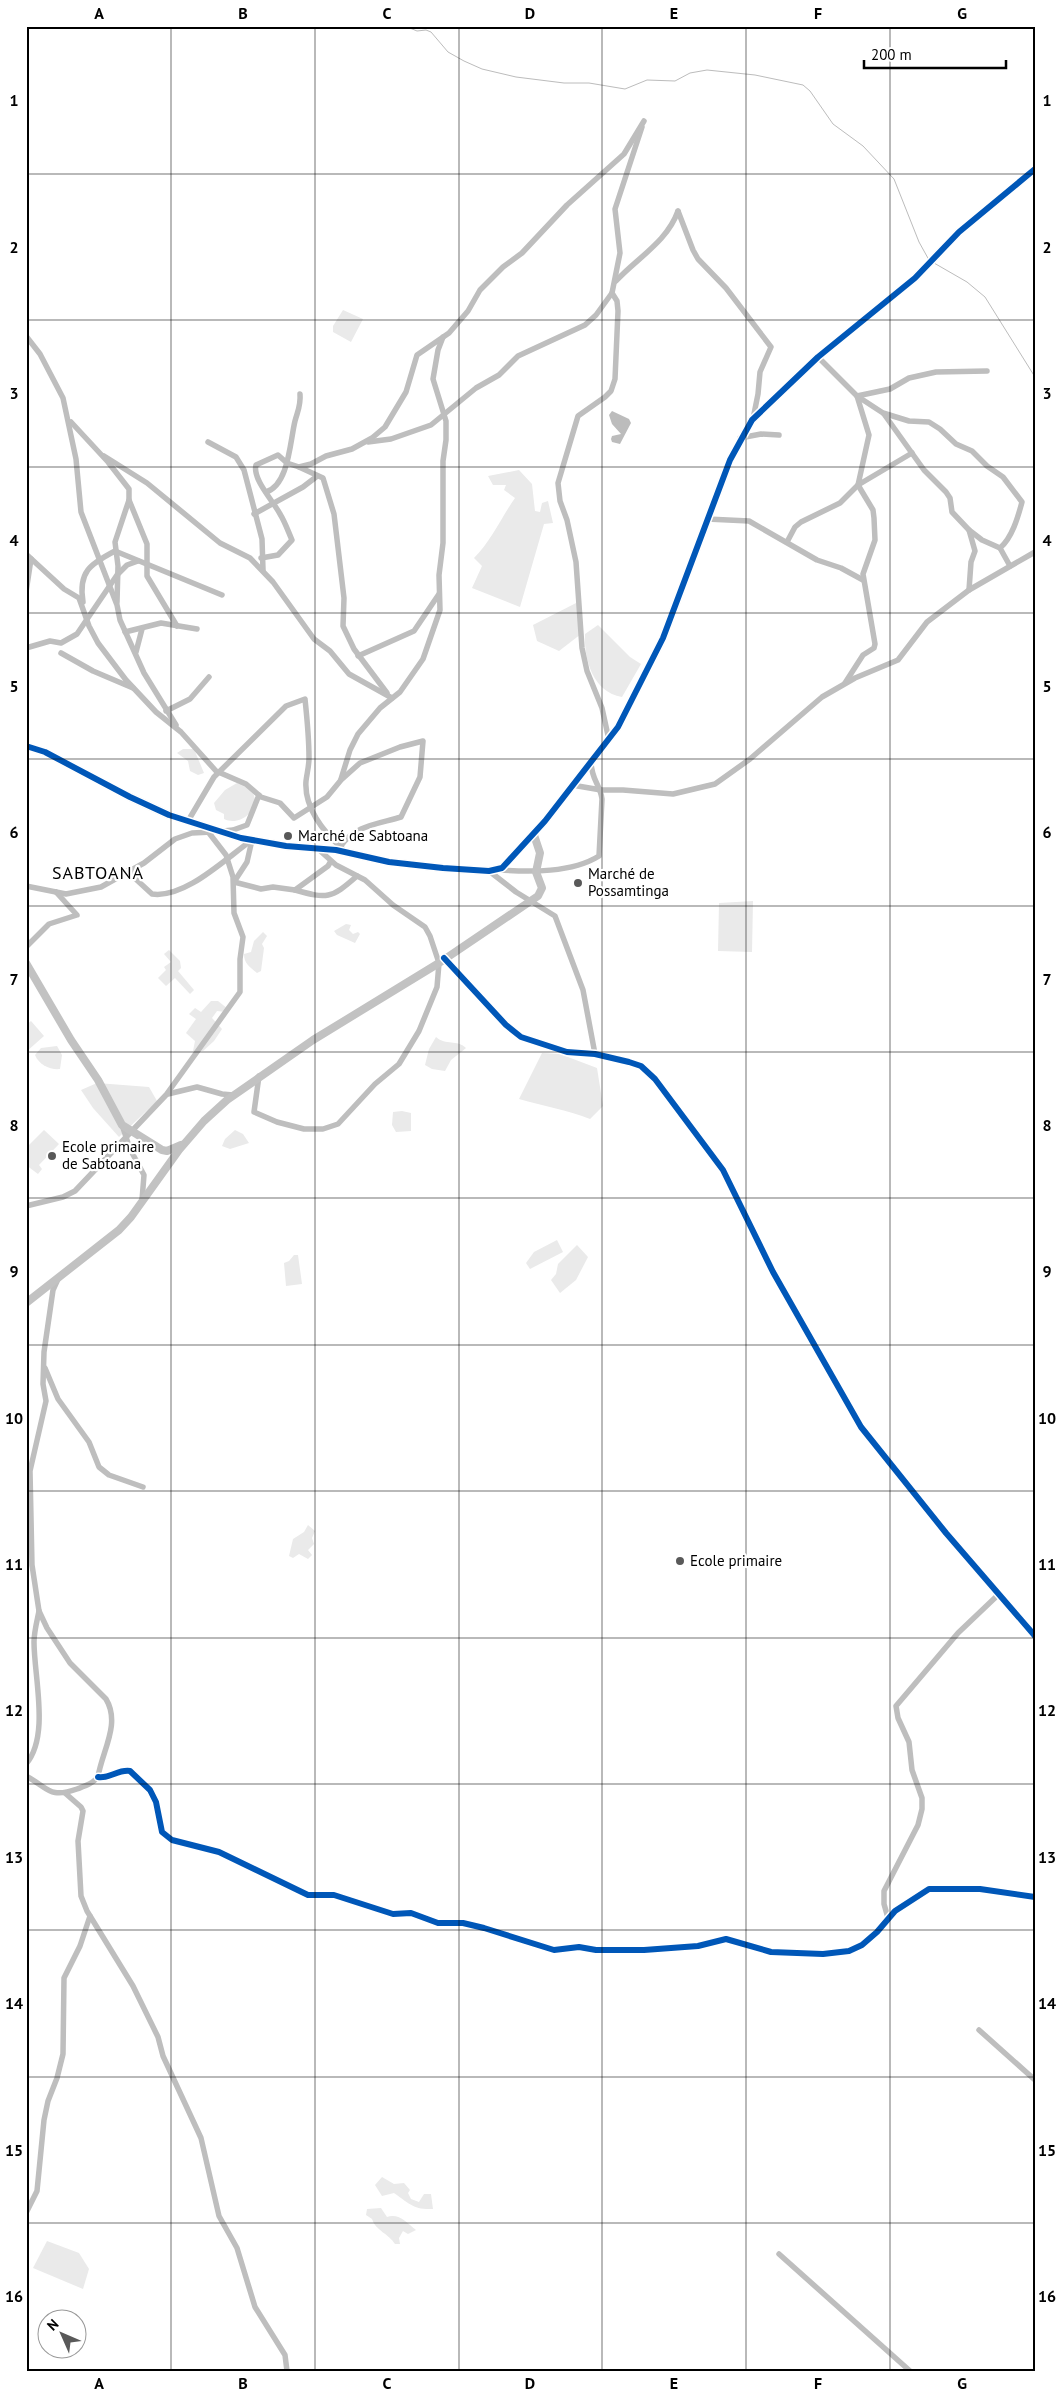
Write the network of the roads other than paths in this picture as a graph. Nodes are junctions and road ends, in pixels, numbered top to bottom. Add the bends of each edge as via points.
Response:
1 (1035, 169) edge
2 (616, 281) junction
3 (612, 294) junction
4 (26, 336) edge
5 (443, 337) junction
6 (818, 357) junction
7 (987, 371) dead end
8 (300, 394) dead end
9 (857, 396) junction
10 (883, 413) junction
11 (444, 416) junction
12 (69, 420) junction
13 (752, 420) junction
14 (779, 435) dead end
15 (740, 438) junction
16 (208, 442) dead end
17 (364, 443) junction
18 (912, 453) junction
19 (104, 456) junction
20 (287, 463) junction
21 (299, 467) junction
22 (134, 476) junction
23 (316, 477) junction
24 (858, 485) junction
25 (129, 489) junction
26 (266, 492) junction
27 (129, 500) junction
28 (274, 503) junction
29 (254, 514) junction
30 (707, 519) junction
31 (969, 530) junction
32 (787, 542) junction
33 (1000, 548) junction
34 (115, 551) junction
35 (1035, 552) edge
36 (28, 557) edge
37 (261, 558) junction
38 (98, 560) junction
39 (139, 561) junction
40 (148, 563) junction
41 (1010, 566) junction
42 (262, 570) junction
43 (117, 574) junction
44 (863, 580) junction
45 (109, 587) junction
46 (969, 590) junction
47 (440, 591) junction
48 (26, 592) edge
49 (222, 595) dead end
50 (117, 605) junction
51 (84, 610) junction
52 (87, 618) junction
53 (177, 626) junction
54 (142, 629) junction
55 (197, 630) dead end
56 (125, 632) junction
57 (26, 648) edge
58 (136, 652) junction
59 (61, 653) dead end
60 (358, 656) junction
61 (209, 677) dead end
62 (845, 683) junction
63 (135, 689) junction
64 (392, 698) junction
65 (166, 711) junction
66 (181, 732) junction
67 (609, 740) junction
68 (26, 746) edge
69 (591, 763) junction
70 (220, 773) junction
71 (341, 780) junction
72 (572, 785) junction
73 (601, 790) junction
74 (259, 795) junction
75 (312, 809) junction
76 (188, 821) junction
77 (213, 832) junction
78 (534, 835) junction
79 (252, 840) junction
80 (340, 846) junction
81 (317, 848) junction
82 (350, 853) junction
83 (228, 858) junction
84 (331, 861) junction
85 (499, 870) junction
86 (127, 871) junction
87 (490, 871) junction
88 (536, 872) junction
89 (357, 876) junction
90 (234, 882) junction
91 (26, 886) edge
92 (295, 890) junction
93 (55, 892) junction
94 (531, 901) junction
95 (26, 947) edge
96 (442, 960) junction
97 (26, 963) edge
98 (595, 1054) junction
99 (259, 1076) junction
100 (166, 1095) junction
101 (233, 1095) junction
102 (129, 1134) junction
103 (184, 1144) junction
104 (142, 1200) junction
105 (26, 1206) edge
106 (58, 1279) junction
107 (26, 1303) edge
108 (43, 1364) junction
109 (143, 1487) dead end
110 (33, 1550) junction
111 (26, 1555) edge
112 (999, 1594) junction
113 (39, 1611) junction
114 (1035, 1636) edge
115 (26, 1764) edge
116 (26, 1776) edge
117 (98, 1777) junction
118 (65, 1793) junction
119 (1035, 1897) edge
120 (90, 1916) junction
121 (888, 1918) junction
122 (979, 2030) dead end
123 (1035, 2080) edge
124 (26, 2213) edge
125 (779, 2254) dead end
126 (287, 2371) edge
127 (910, 2371) edge

1 - 6 street via 959,232 915,278
2 - 3 street
2 - 5 street via 620,253 615,209 644,121 624,154 567,205 522,253 502,267 480,290 463,318
2 - 13 street via 659,241 673,224 678,211 698,259 726,288 771,347 760,372
3 - 11 street via 585,326 518,356 499,375 476,388
3 - 67 street via 618,311 615,379 611,391 578,416 558,483 576,562 582,648
4 - 12 street via 51,374
5 - 11 street via 433,379
5 - 17 street via 417,355 401,403 385,427
6 - 9 street
6 - 13 street
7 - 9 street via 936,372 908,378 890,389
8 - 20 street via 300,408
9 - 10 street
9 - 24 street via 870,435
10 - 18 street
10 - 33 street via 909,421 929,422 1003,477 1022,502 1012,530
11 - 17 street via 419,430
11 - 47 street via 446,440
12 - 19 street
12 - 38 street via 81,512
13 - 15 street
14 - 15 street
15 - 30 street
16 - 29 street via 236,458 244,470
17 - 21 street
18 - 24 street
18 - 31 street via 946,492 952,512
19 - 22 street
19 - 25 street
20 - 21 street
20 - 26 street via 277,485
20 - 26 street via 278,455 256,465
21 - 23 street
22 - 25 street
22 - 42 street via 160,492 211,536 250,558
23 - 28 street
23 - 60 street via 323,478 334,514 344,598 343,626
24 - 32 street via 840,503 797,524
24 - 44 street via 873,510 875,529 874,545 863,570
25 - 27 street
26 - 28 street
27 - 34 street
27 - 40 street via 144,532
28 - 29 street
28 - 37 street via 292,540 278,555
29 - 37 street via 262,539
30 - 32 street via 748,521
30 - 67 street via 663,638
31 - 33 street
31 - 46 street via 975,551
32 - 44 street via 817,560
33 - 41 street
34 - 38 street
34 - 39 street
34 - 43 street
35 - 41 street
36 - 48 street
36 - 51 street via 64,589 77,596
37 - 42 street
38 - 45 street
38 - 51 street via 87,570 81,584
39 - 40 street
39 - 43 street via 127,565
40 - 49 street
40 - 53 street via 147,576
41 - 46 street
42 - 64 street via 314,639 330,651 349,674
43 - 45 street
43 - 50 street
44 - 62 street via 875,646 863,655
45 - 50 street
45 - 52 street
46 - 62 street via 927,622 898,660
47 - 60 street via 414,631
47 - 64 street via 440,610 430,644 411,677
50 - 56 street
51 - 52 street
52 - 57 street via 77,634 66,641 50,641
52 - 63 street via 98,642
53 - 54 street via 161,623
53 - 55 street
54 - 56 street
54 - 58 street
56 - 58 street
58 - 65 street
59 - 63 street via 102,676
60 - 64 street
61 - 65 street via 190,699
62 - 73 street via 822,697 750,759 715,784 673,794
63 - 66 street via 164,720
64 - 71 street via 358,734
65 - 66 street
66 - 70 street
67 - 69 street
68 - 76 street via 45,752 130,797
69 - 72 street
69 - 73 street via 592,776
70 - 74 street via 246,784
70 - 75 street via 286,706 305,699 309,756 306,782
70 - 76 street via 210,782
71 - 75 street via 327,798
71 - 80 street via 369,757 423,741 420,777 401,817 353,832
72 - 73 street
72 - 78 street
73 - 88 street via 599,856 558,869
74 - 75 street via 280,803 294,818
74 - 77 street via 246,825
75 - 80 street via 322,828
76 - 77 street
77 - 79 street
77 - 83 street
77 - 86 street via 180,837
78 - 85 street
78 - 88 street via 540,853
79 - 81 street
79 - 83 street
79 - 90 street via 247,862
80 - 82 street
81 - 82 street
81 - 84 street
82 - 87 street via 389,862
83 - 86 street via 174,893 154,895
83 - 90 street
84 - 89 street
84 - 92 street
85 - 87 street
85 - 88 street
86 - 93 street via 101,887 74,893
87 - 94 street
88 - 94 street via 542,890
89 - 92 street via 327,897
89 - 96 street via 425,927
90 - 92 street via 261,889
90 - 100 street via 234,913 243,937 240,992
91 - 93 street
93 - 95 street via 77,915 49,924
94 - 96 street
94 - 98 street via 555,916 564,936 587,1004
96 - 98 street via 514,1032 567,1052
96 - 99 street
96 - 99 street via 437,987 416,1038 399,1064 371,1088 338,1124 323,1129 304,1129 254,1112
97 - 102 street
98 - 112 street via 641,1066 660,1084 724,1170 774,1272 861,1427
99 - 101 street
100 - 101 street via 189,1087
100 - 102 street
101 - 103 street
102 - 103 street via 162,1150
102 - 104 street via 132,1152 144,1174
102 - 105 street via 75,1191
103 - 104 street
104 - 106 street via 119,1230
106 - 107 street
106 - 108 street via 53,1290
108 - 109 street via 58,1399 89,1442 99,1467 109,1475
108 - 110 street via 46,1402 30,1478
110 - 111 street
110 - 113 street
112 - 114 street
112 - 121 street via 958,1634 896,1706 909,1742 922,1809 918,1825 884,1891
113 - 115 street via 34,1642 38,1727 32,1756
113 - 117 street via 70,1663 110,1705 111,1734
116 - 118 street via 50,1792
117 - 118 street via 87,1786
117 - 121 street via 130,1770 150,1790 162,1832 168,1838 219,1852 308,1894 334,1894 393,1914 411,1913 438,1923 463,1923 554,1950 580,1947 644,1950 698,1946 726,1940 782,1953 823,1954 849,1951 862,1945
118 - 120 street via 83,1811 78,1841 79,1868 81,1896
119 - 121 street via 980,1889 929,1889
120 - 124 street via 64,1978 64,2054 44,2120 37,2191
120 - 126 street via 133,1986 158,2037 163,2056 201,2138 219,2216 237,2248 255,2307 285,2355
122 - 123 street
125 - 127 street

